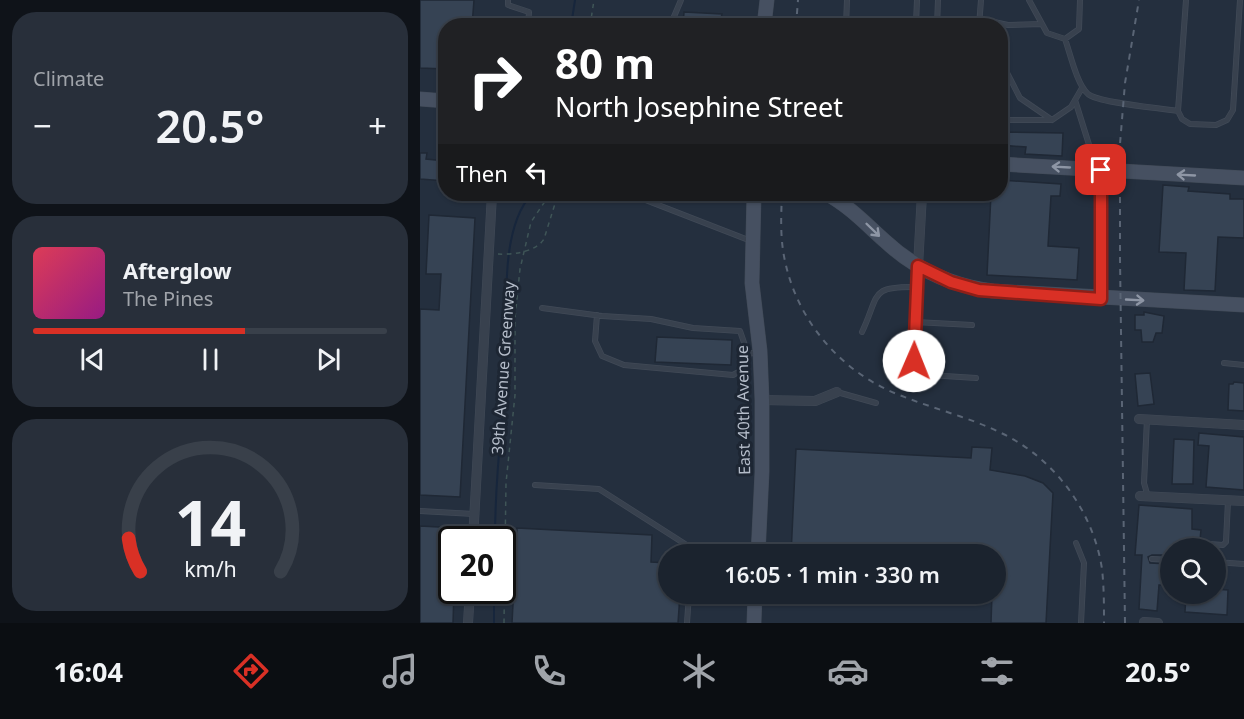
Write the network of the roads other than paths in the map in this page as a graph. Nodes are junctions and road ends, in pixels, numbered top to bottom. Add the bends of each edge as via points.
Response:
1 (508, 0) edge
2 (681, 0) edge
3 (767, 0) edge
4 (847, 0) edge
5 (917, 0) edge
6 (938, 0) edge
7 (981, 0) edge
8 (1029, 0) edge
9 (1080, 0) edge
10 (1186, 0) edge
11 (1240, 0) edge
12 (529, 18) edge
13 (673, 18) edge
14 (765, 18) edge
15 (846, 18) edge
16 (916, 18) edge
17 (937, 18) edge
18 (981, 18) edge
19 (1042, 24) junction
20 (1008, 25) edge
21 (1065, 39) junction
22 (1008, 75) edge
23 (1082, 88) junction
24 (420, 99) edge
25 (438, 100) edge
26 (1075, 100) junction
27 (1178, 111) junction
28 (1008, 120) edge
29 (1052, 120) junction
30 (1091, 151) dead end
31 (1008, 164) edge
32 (1101, 170) junction
33 (1244, 178) edge
34 (492, 201) edge
35 (648, 201) edge
36 (754, 201) edge
37 (837, 201) edge
38 (922, 201) edge
39 (752, 241) junction
40 (918, 266) junction
41 (917, 287) junction
42 (1101, 299) junction
43 (1244, 305) edge
44 (542, 308) dead end
45 (597, 315) junction
46 (915, 322) junction
47 (972, 325) dead end
48 (862, 332) dead end
49 (754, 353) junction
50 (1224, 363) dead end
51 (1244, 365) edge
52 (976, 378) dead end
53 (837, 392) joint
54 (762, 400) junction
55 (876, 403) dead end
56 (1143, 419) joint
57 (1244, 425) edge
58 (535, 485) dead end
59 (1144, 496) joint
60 (1228, 501) junction
61 (1244, 501) edge
62 (420, 511) edge
63 (474, 514) junction
64 (474, 526) edge
65 (1226, 542) edge
66 (1076, 543) dead end
67 (681, 544) edge
68 (759, 544) edge
69 (1152, 559) dead end
70 (1160, 559) edge
71 (1226, 563) edge
72 (1244, 564) edge
73 (469, 604) edge
74 (688, 604) edge
75 (755, 604) edge
76 (1144, 622) edge
77 (468, 623) edge
78 (687, 623) edge
79 (754, 623) edge
80 (1081, 623) edge
81 (1158, 623) edge

1 - 12 lane via 508,5 529,12
2 - 13 lane
3 - 14 main road
4 - 15 lane
5 - 16 lane
6 - 17 lane
7 - 18 lane
8 - 19 lane
9 - 21 lane via 1079,29
10 - 27 lane
11 - 27 lane via 1233,110 1227,120 1216,125 1190,124
19 - 20 lane
19 - 21 lane via 1047,33
21 - 23 lane
22 - 29 lane via 1020,98
23 - 26 lane
23 - 27 lane via 1101,101
24 - 25 main road
26 - 29 lane
26 - 30 lane
28 - 29 lane
32 -> 31 main road
33 -> 32 main road
32 - 42 lane
34 - 63 street
35 - 39 lane
36 - 39 main road, East 40th Avenue
37 -> 40 main road
38 - 40 street
39 - 49 main road, East 40th Avenue
40 - 41 lane
40 - 42 main road via 979,290
41 - 46 lane
41 - 48 lane via 884,290
42 -> 43 main road
44 - 45 lane
45 - 49 lane via 740,331
45 - 49 lane via 595,340 602,356 624,365 733,375 744,369
46 - 47 lane
46 - 52 lane via 914,361 920,370 929,375
49 - 54 main road, East 40th Avenue
50 - 51 lane
53 - 54 street via 815,400
53 - 55 lane
54 - 68 main road, East 40th Avenue
56 - 57 street
56 - 59 lane
58 - 67 lane via 599,489
59 - 60 street
60 - 61 street
60 - 65 lane
62 - 63 lane
63 - 64 street
66 - 80 lane via 1084,563
69 - 70 lane
71 - 72 lane
73 - 77 street
74 - 78 lane
75 - 79 main road
76 - 81 street

